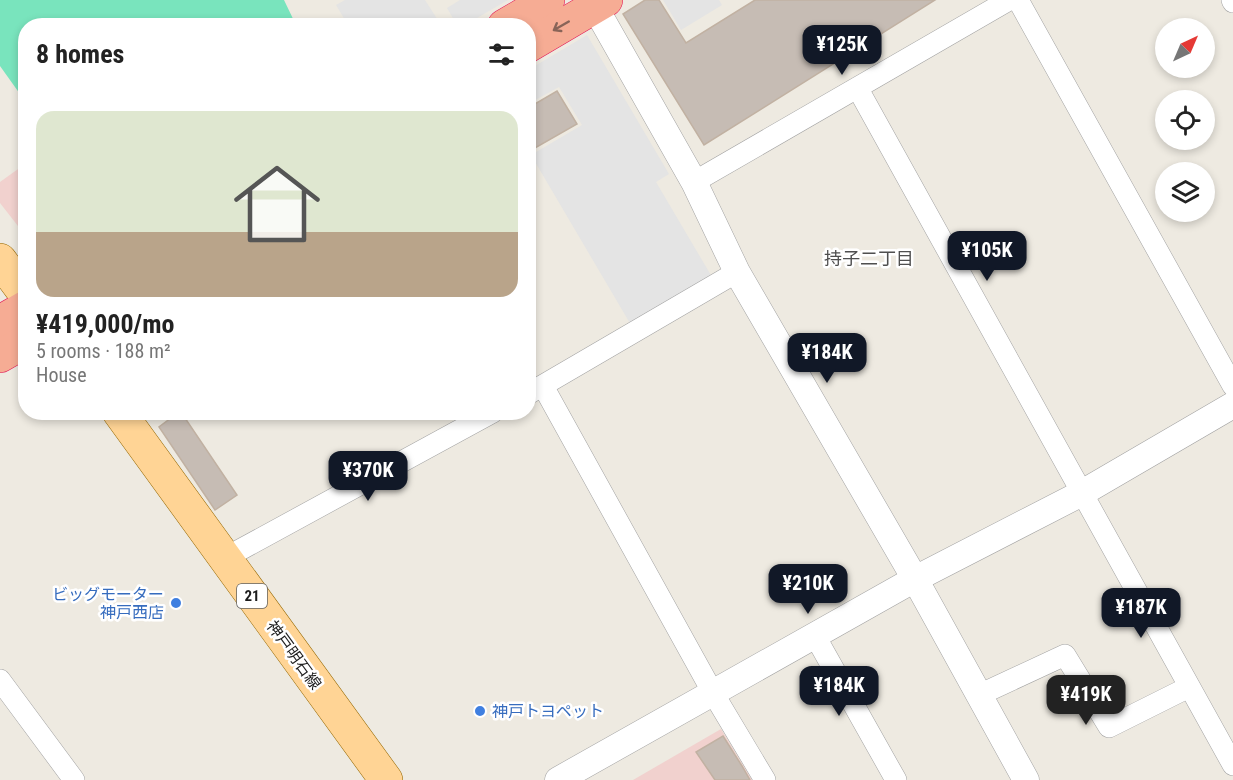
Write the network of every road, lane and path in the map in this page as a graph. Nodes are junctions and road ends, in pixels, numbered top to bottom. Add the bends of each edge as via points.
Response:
1 (548, 0) edge
2 (1009, 0) edge
3 (1018, 0) edge
4 (597, 2) edge
5 (518, 18) edge
6 (536, 41) edge
7 (858, 89) junction
8 (694, 183) junction
9 (0, 260) edge
10 (737, 272) junction
11 (18, 284) edge
12 (18, 312) edge
13 (0, 322) edge
14 (18, 346) edge
15 (0, 356) edge
16 (1233, 386) edge
17 (536, 389) edge
18 (536, 392) edge
19 (1233, 405) edge
20 (125, 420) edge
21 (478, 420) edge
22 (1082, 493) junction
23 (225, 558) junction
24 (915, 579) junction
25 (815, 636) junction
26 (0, 681) edge
27 (1190, 687) junction
28 (713, 693) junction
29 (979, 695) junction
30 (1233, 765) edge
31 (74, 780) edge
32 (386, 780) edge
33 (558, 780) edge
34 (765, 780) edge
35 (896, 780) edge
36 (1026, 780) edge

1 - 5 highway
2 - 7 street
3 - 16 street
4 -> 6 highway
4 - 8 street
7 - 8 street
7 - 22 street
8 - 10 street
9 - 11 main road
10 - 17 street
10 - 24 street
12 - 13 highway
14 - 15 highway
18 - 28 street
19 - 22 street
20 - 23 main road, 神戸明石線 / 21
21 - 23 street
22 - 24 street
22 - 27 street
23 - 32 main road, 神戸明石線 / 21
24 - 25 street
24 - 29 street
25 - 28 street
25 - 35 street
26 - 31 street
27 - 29 street via 1109,727 1065,655
27 - 30 street
28 - 33 street
28 - 34 street
29 - 36 street

